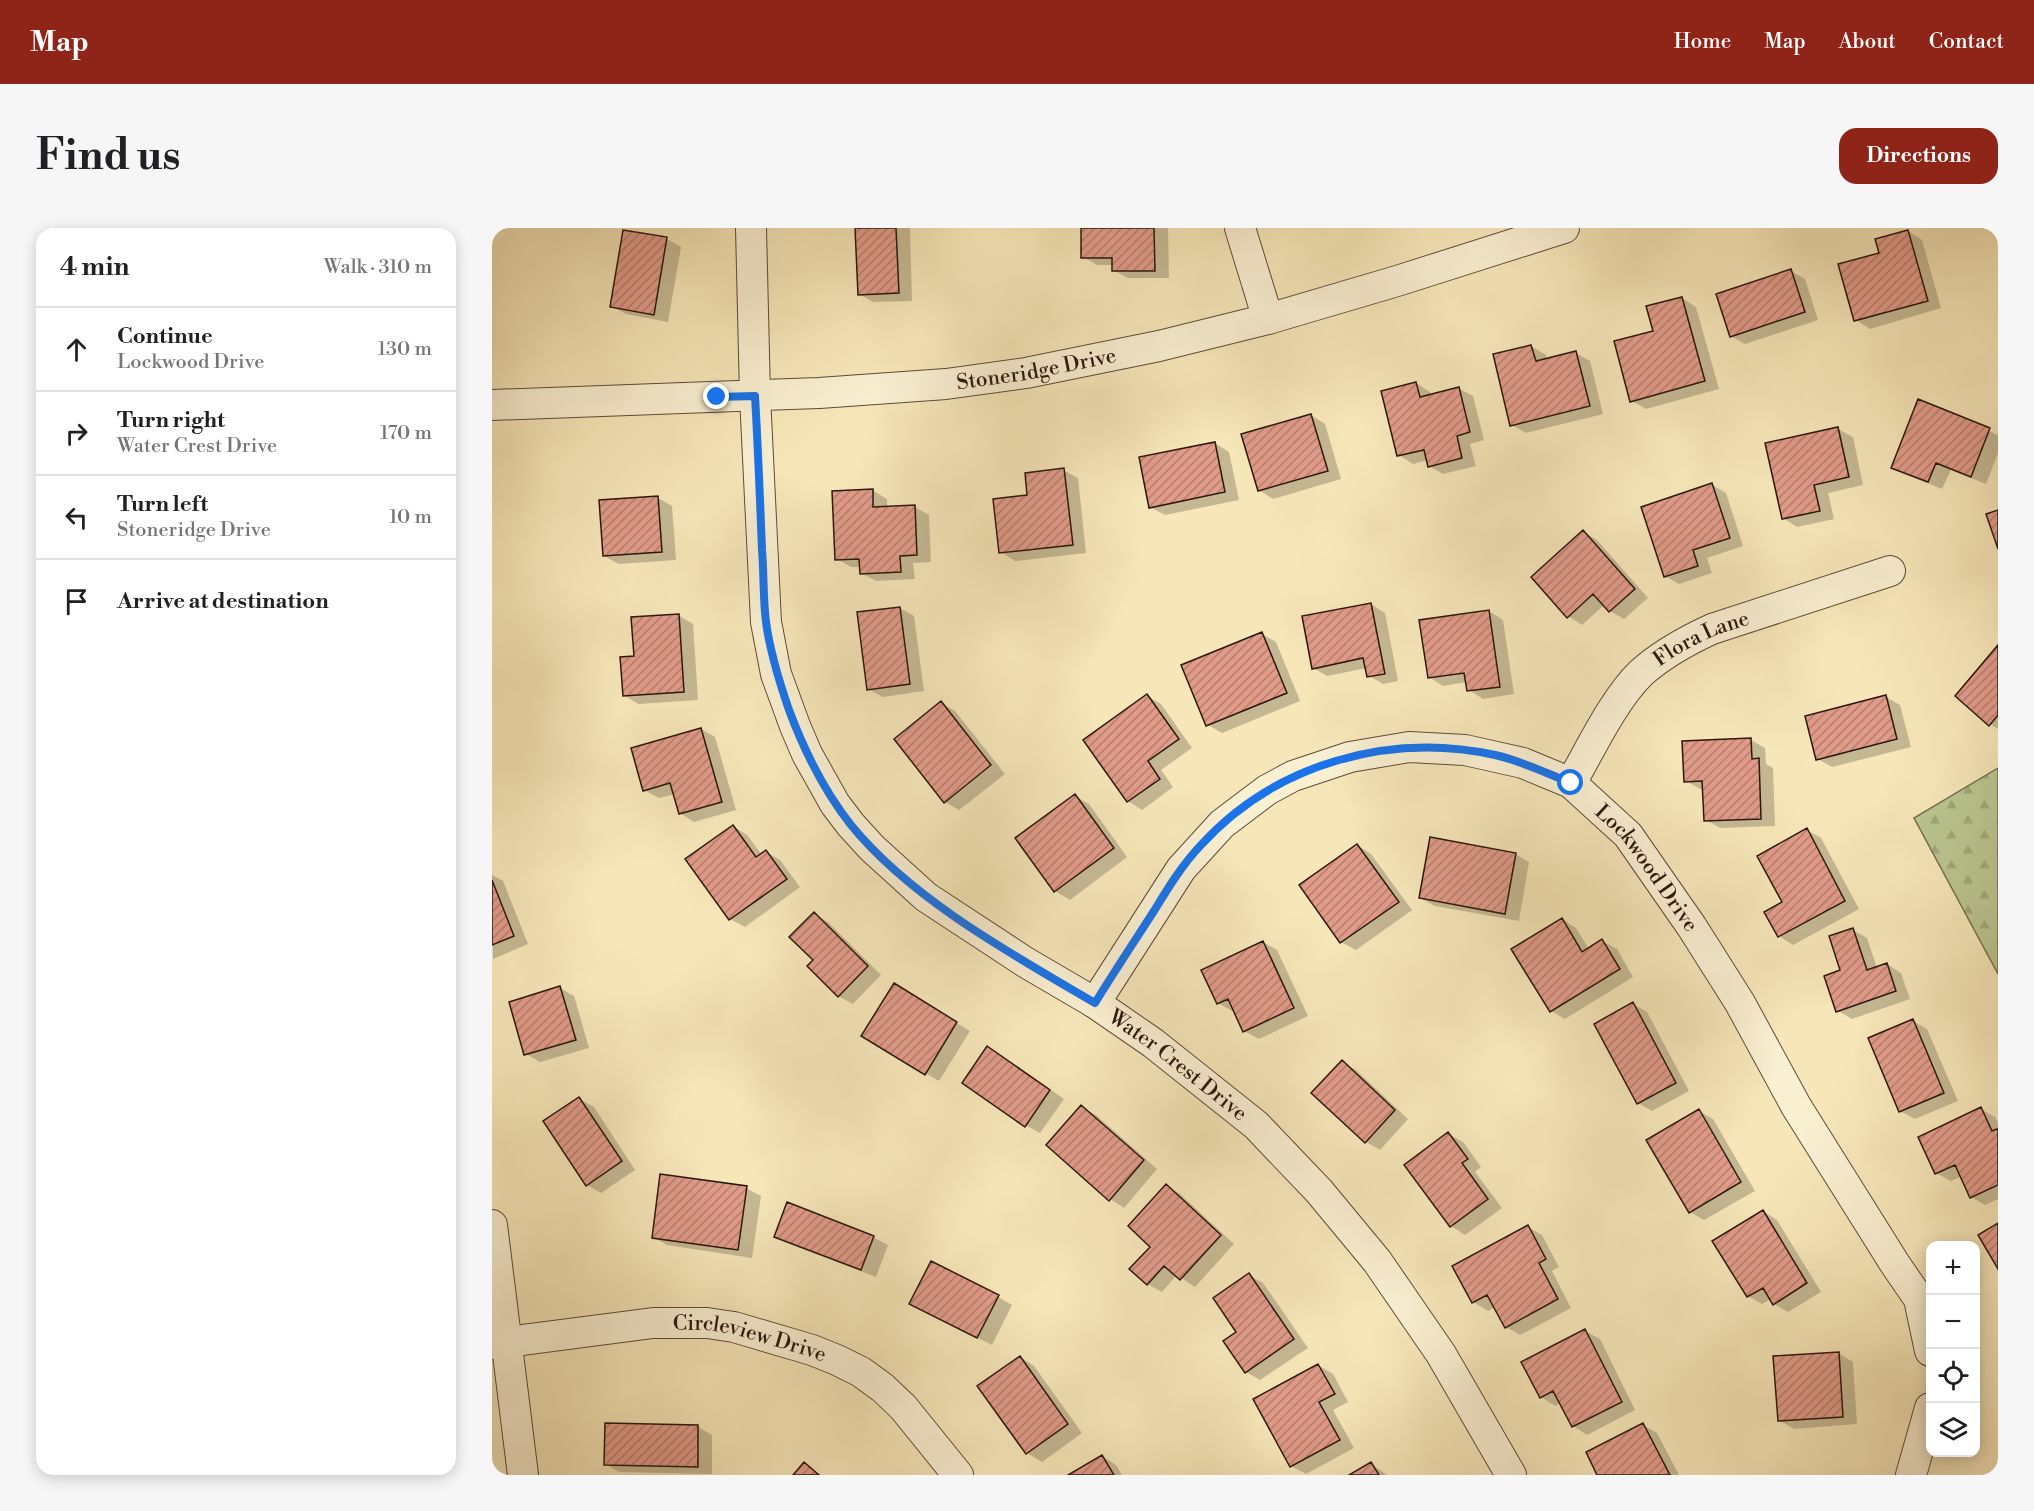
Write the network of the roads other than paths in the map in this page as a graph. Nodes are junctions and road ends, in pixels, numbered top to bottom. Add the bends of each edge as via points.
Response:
1 (751, 228) edge
2 (1240, 228) edge
3 (1564, 228) edge
4 (1268, 319) junction
5 (755, 396) junction
6 (492, 405) edge
7 (1890, 571) dead end
8 (1571, 783) junction
9 (1095, 1003) junction
10 (492, 1225) edge
11 (499, 1343) edge
12 (1930, 1349) edge
13 (1926, 1424) edge
14 (1913, 1474) edge
15 (524, 1475) edge
16 (958, 1475) edge
17 (1511, 1475) edge

1 - 5 street, Water Crest Drive
2 - 4 street
3 - 4 street, Stoneridge Drive
4 - 5 street, Stoneridge Drive via 1026,373 945,384
5 - 6 street, Stoneridge Drive
5 - 9 street, Water Crest Drive via 766,622 776,674 795,726 835,804 872,848 926,897
7 - 8 street, Flora Lane via 1712,629 1662,656 1622,694
8 - 9 street, Lockwood Drive via 1495,755 1437,747 1409,747 1350,757 1293,776 1244,806 1200,845
8 - 12 street, Lockwood Drive via 1628,836 1692,927 1740,1003 1796,1106 1919,1299
9 - 17 street, Water Crest Drive via 1153,1043 1256,1125 1319,1191 1413,1311
10 - 11 street
11 - 15 street
11 - 16 street, Circleview Drive via 652,1323 734,1327 812,1350 861,1372 903,1407
13 - 14 street

